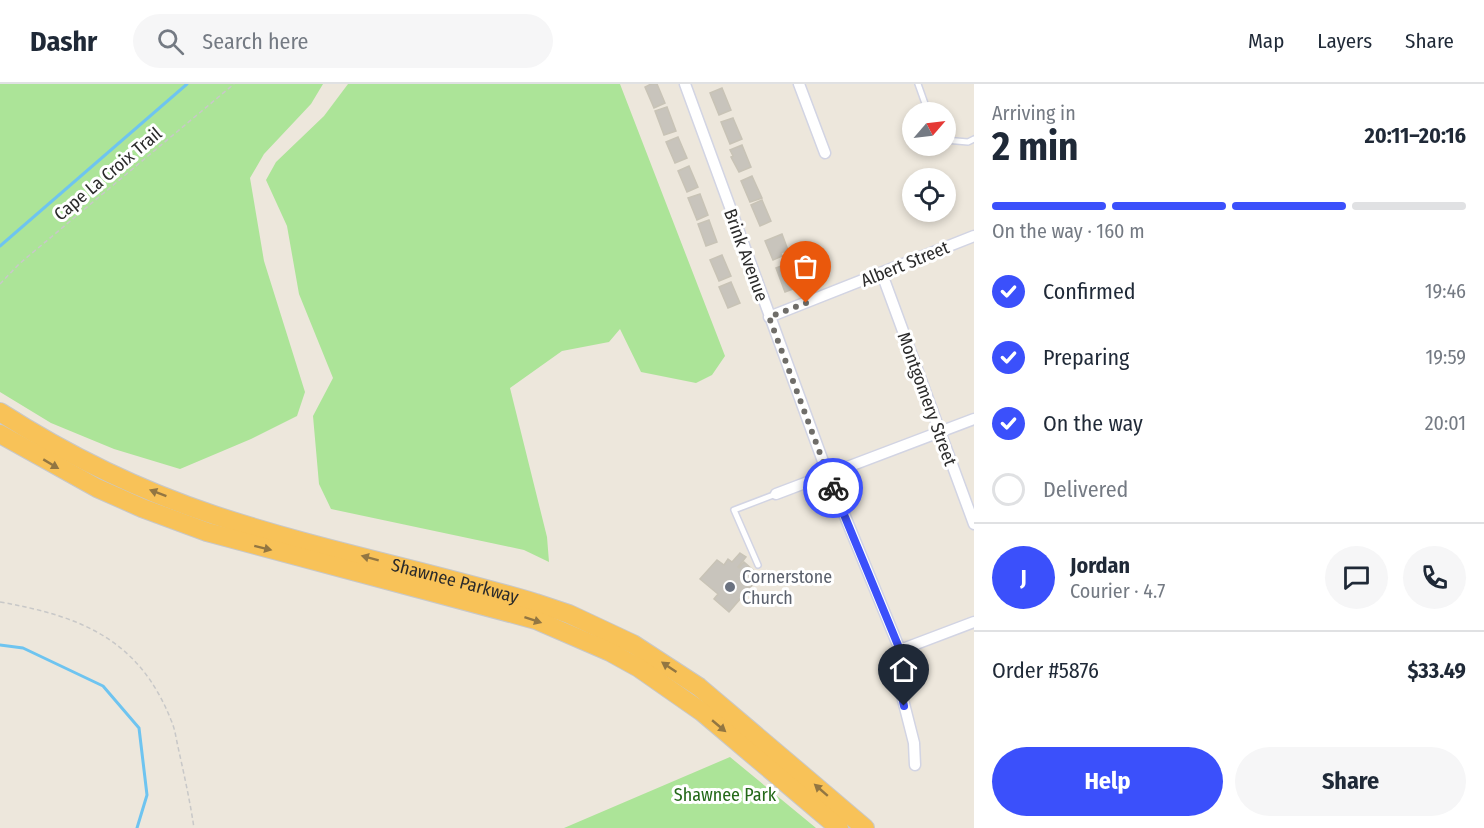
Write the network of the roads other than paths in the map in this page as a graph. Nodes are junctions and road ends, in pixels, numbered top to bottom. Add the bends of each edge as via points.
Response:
1 (685, 84) edge
2 (799, 84) edge
3 (918, 84) edge
4 (924, 102) edge
5 (974, 139) edge
6 (956, 141) edge
7 (825, 153) dead end
8 (974, 236) edge
9 (882, 274) junction
10 (769, 317) junction
11 (0, 412) edge
12 (974, 419) edge
13 (939, 432) junction
14 (0, 434) edge
15 (828, 475) junction
16 (776, 494) joint
17 (210, 523) junction
18 (974, 524) edge
19 (758, 565) dead end
20 (974, 622) edge
21 (900, 650) junction
22 (915, 765) dead end
23 (839, 828) edge
24 (865, 828) edge

1 - 10 street, Brink Avenue
2 - 7 street
3 - 4 lane
5 - 6 lane
8 - 9 street, Albert Street
9 - 10 street, Albert Street
9 - 13 street, Montgomery Street
10 - 15 street, Brink Avenue
17 -> 11 highway, Shawnee Parkway via 102,470
12 - 13 street
13 - 15 street
13 - 18 street, Montgomery Street
14 -> 17 highway, Shawnee Parkway via 96,488 142,508
15 - 16 street
15 - 21 street, Brink Avenue
16 - 19 lane via 734,510
17 -> 23 highway, Shawnee Parkway via 536,620 610,652 702,712
24 -> 17 highway, Shawnee Parkway via 699,687 633,644 569,614 264,531
20 - 21 street
21 - 22 street, Brink Avenue via 900,688 914,743

